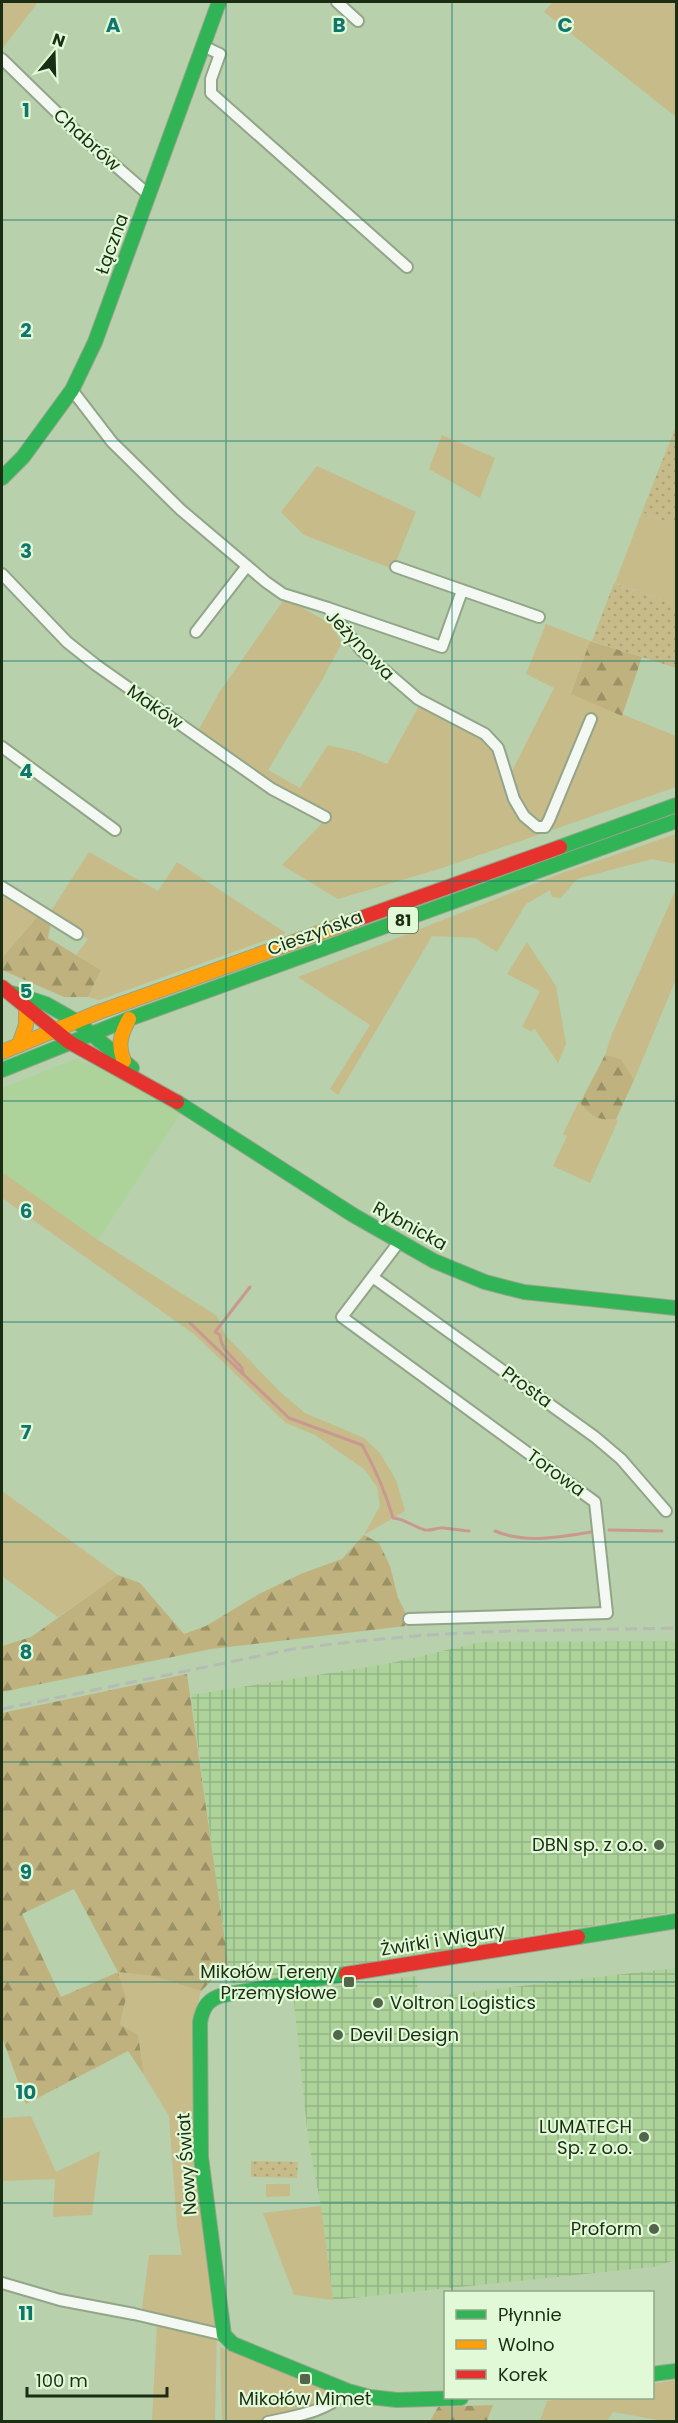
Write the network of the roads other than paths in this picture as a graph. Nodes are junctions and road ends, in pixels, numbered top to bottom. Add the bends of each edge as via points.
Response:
1 (219, 2) edge
2 (337, 2) edge
3 (358, 21) dead end
4 (203, 46) junction
5 (2, 59) edge
6 (148, 195) junction
7 (407, 267) dead end
8 (72, 390) junction
9 (2, 478) edge
10 (247, 566) junction
11 (396, 567) dead end
12 (2, 574) edge
13 (462, 591) junction
14 (328, 608) junction
15 (539, 617) dead end
16 (196, 632) dead end
17 (591, 719) dead end
18 (2, 747) edge
19 (676, 805) edge
20 (326, 817) dead end
21 (676, 821) edge
22 (115, 830) dead end
23 (2, 886) edge
24 (76, 934) dead end
25 (5, 990) edge
26 (26, 1009) junction
27 (129, 1019) junction
28 (76, 1020) junction
29 (54, 1031) junction
30 (90, 1034) junction
31 (69, 1042) junction
32 (18, 1045) junction
33 (2, 1052) edge
34 (124, 1061) junction
35 (2, 1070) edge
36 (158, 1090) junction
37 (399, 1242) junction
38 (374, 1278) junction
39 (676, 1308) edge
40 (666, 1511) dead end
41 (409, 1619) dead end
42 (676, 1921) edge
43 (216, 1995) joint
44 (2, 2283) edge
45 (224, 2335) junction
46 (676, 2372) edge
47 (654, 2374) edge
48 (348, 2391) junction
49 (444, 2398) edge
50 (268, 2421) edge

1 - 4 street, Łączna
2 - 3 street
4 - 6 street, Łączna
4 - 7 street via 220,54 211,79 211,93
5 - 6 street, Chabrów
6 - 8 street, Łączna via 95,342
8 - 9 street, Łączna
8 - 10 street, Jeżynowa via 112,442 181,510
10 - 14 street, Jeżynowa via 283,594
10 - 16 street
11 - 13 street
12 - 20 street, Maków via 67,642 96,665 272,789
13 - 14 street via 442,648
13 - 15 street
14 - 17 street, Jeżynowa via 361,650 418,699 485,734 498,748 514,799 524,816 537,827 545,827 549,820
18 - 22 street
19 - 28 street, Cieszyńska / 81
21 - 27 street, Cieszyńska / 81
23 - 24 street
25 - 26 street, Rybnicka
25 - 28 street, Rybnicka via 46,1004
26 - 29 street, Rybnicka
26 - 32 street via 26,1025
27 - 30 street, Cieszyńska / 81
27 - 34 street via 118,1039
28 - 29 street, Cieszyńska / 81
28 - 30 street, Rybnicka
29 - 31 street, Rybnicka
29 - 32 street, Cieszyńska / 81
30 - 31 street, Cieszyńska / 81
30 - 34 street, Rybnicka
31 - 35 street, Cieszyńska / 81
31 - 36 street, Rybnicka
32 - 33 street, Cieszyńska / 81
34 - 36 street, Rybnicka
36 - 37 street, Rybnicka
37 - 38 street, Torowa
37 - 39 street, Rybnicka via 458,1272 524,1292
38 - 40 street, Prosta via 595,1437 621,1459
38 - 41 street, Torowa via 342,1317 595,1502 608,1613
42 - 43 street, Żwirki i Wigury
43 - 45 street, Nowy Świat via 205,2003 200,2022 201,2157
44 - 45 street via 60,2300
45 - 48 street via 233,2344
46 - 47 street
48 - 49 street via 382,2400
48 - 50 street via 336,2402

